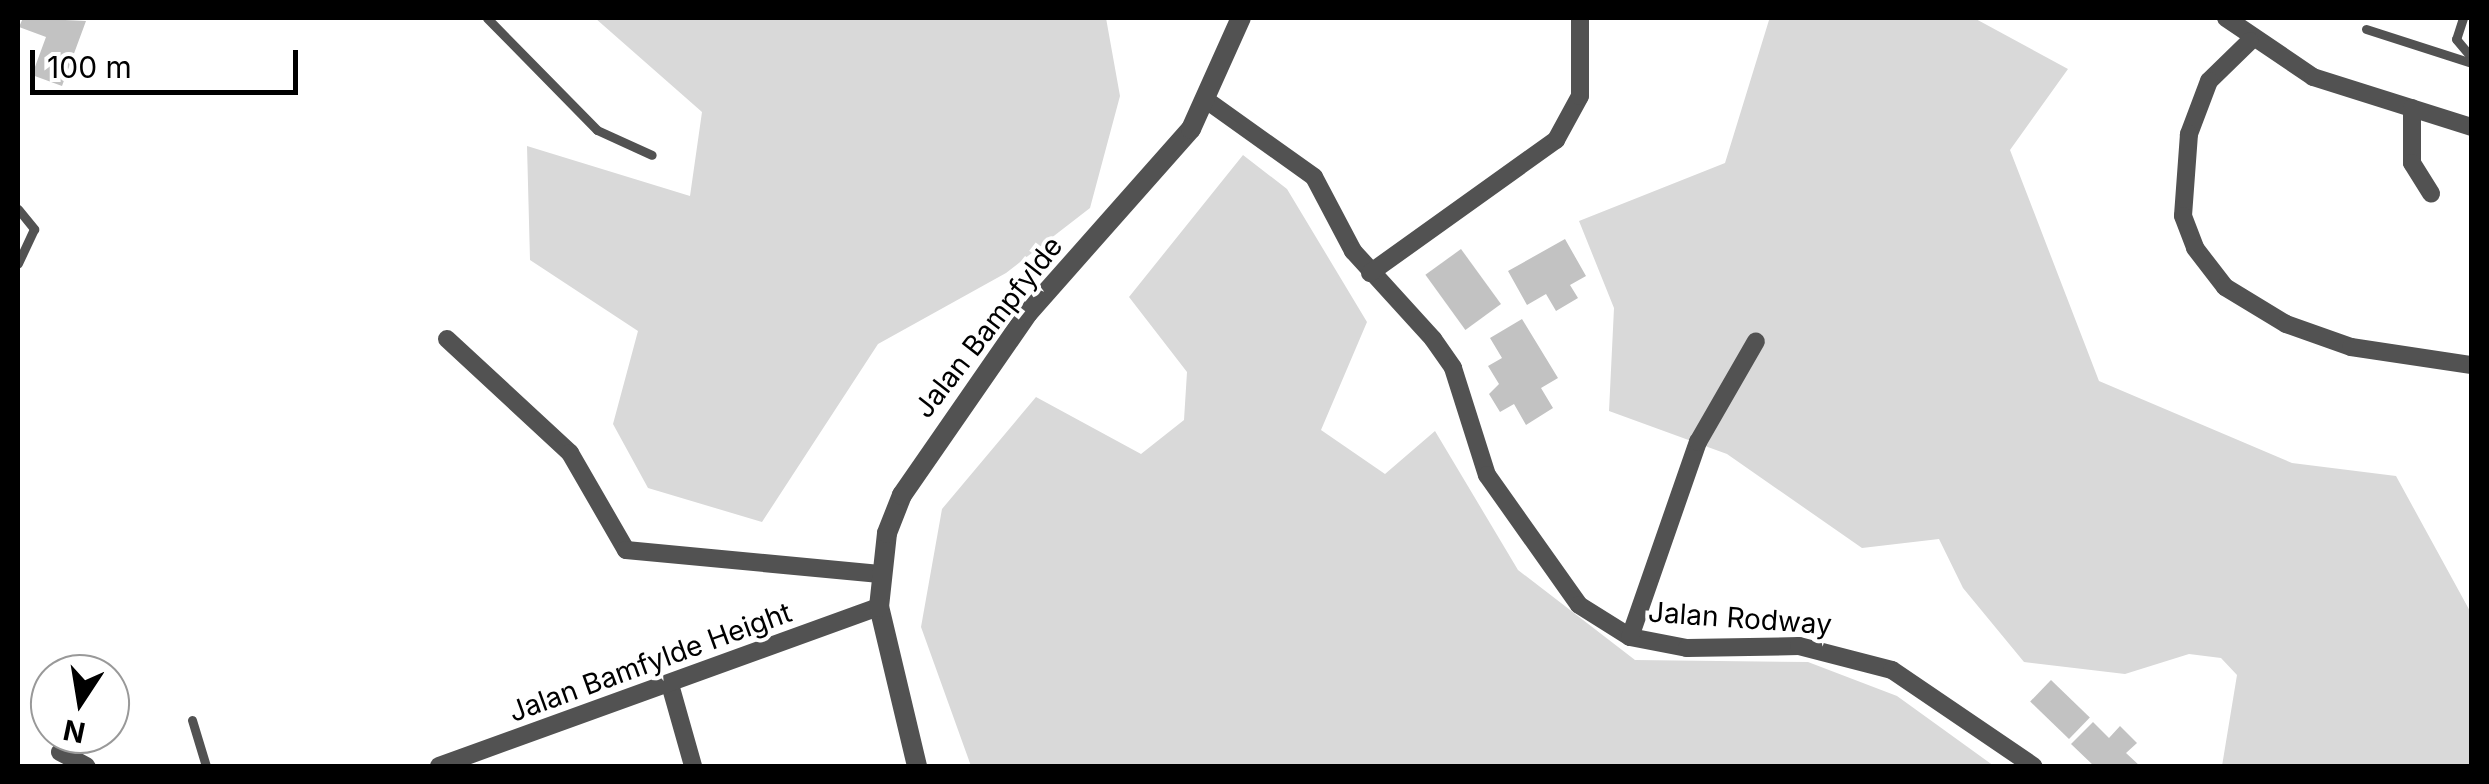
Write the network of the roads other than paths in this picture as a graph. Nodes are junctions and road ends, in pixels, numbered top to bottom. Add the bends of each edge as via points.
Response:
1 (487, 18) edge
2 (1241, 18) edge
3 (1580, 18) edge
4 (2463, 18) edge
5 (2237, 21) edge
6 (2366, 29) dead end
7 (2250, 41) junction
8 (2472, 60) edge
9 (1209, 102) junction
10 (2412, 108) junction
11 (2472, 127) edge
12 (652, 155) dead end
13 (2430, 193) dead end
14 (18, 209) edge
15 (18, 264) edge
16 (1370, 273) junction
17 (447, 339) dead end
18 (1756, 341) dead end
19 (2472, 365) edge
20 (880, 574) junction
21 (880, 607) junction
22 (1630, 637) junction
23 (671, 688) junction
24 (192, 720) dead end
25 (64, 754) edge
26 (86, 766) edge
27 (206, 766) edge
28 (439, 766) edge
29 (693, 766) edge
30 (917, 766) edge
31 (2033, 766) edge

1 - 12 lane via 597,130
2 - 9 street, Jalan Bampfylde
3 - 16 street via 1582,86 1564,129 1497,188
4 - 8 lane via 2456,39
5 - 7 street
6 - 8 lane
7 - 10 street via 2314,78
7 - 19 street via 2209,81 2189,134 2182,216 2194,248 2225,288 2286,324 2351,347
9 - 16 street, Jalan Rodway via 1314,177
9 - 20 street, Jalan Bampfylde via 1028,313 933,440 887,533
10 - 11 street
10 - 13 street via 2412,164
14 - 15 lane via 34,229
16 - 22 street, Jalan Rodway via 1453,368 1487,475 1537,554 1579,605
17 - 20 street via 570,453 626,550
18 - 22 street via 1698,442
20 - 21 street, Jalan Bampfylde
21 - 23 street, Jalan Bamfylde Height
21 - 30 street, Jalan Bampfylde
22 - 31 street, Jalan Rodway via 1845,654 1934,691
23 - 28 street, Jalan Bamfylde Height
23 - 29 street
24 - 27 lane
25 - 26 street

